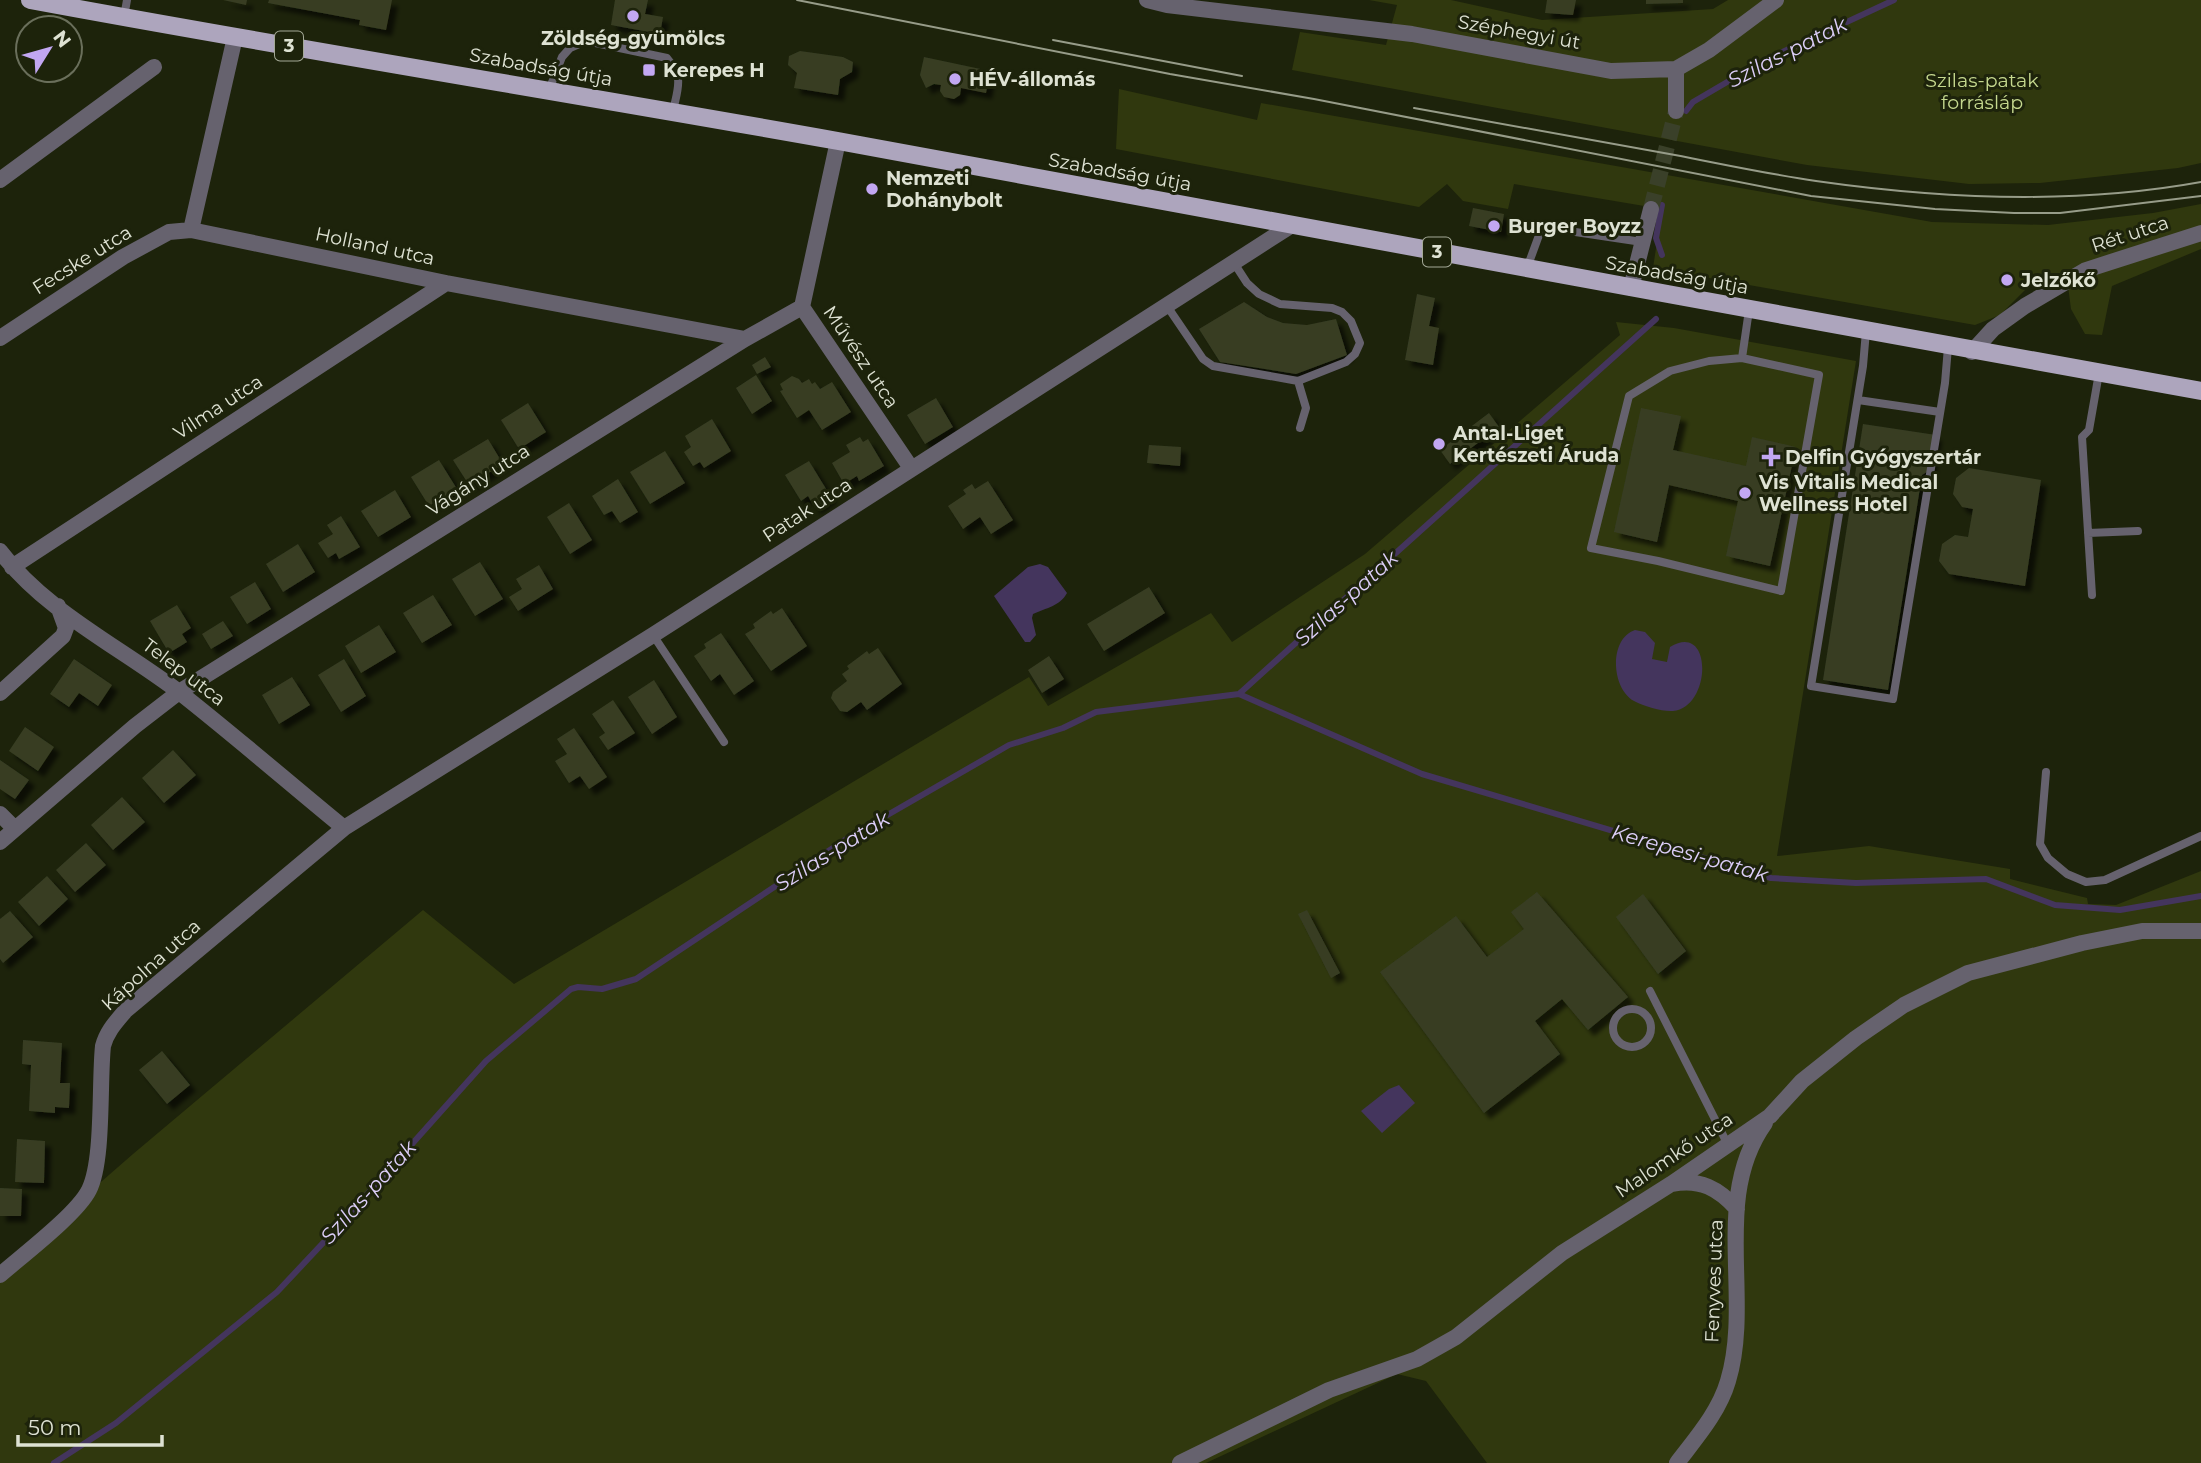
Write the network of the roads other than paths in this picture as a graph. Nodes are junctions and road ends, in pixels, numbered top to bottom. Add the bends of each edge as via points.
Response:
1 (30, 0) edge
2 (1147, 0) edge
3 (1776, 0) edge
4 (125, 9) edge
5 (235, 37) junction
6 (154, 67) dead end
7 (1676, 68) junction
8 (549, 90) junction
9 (673, 111) junction
10 (1676, 111) tunnel mouth
11 (838, 141) junction
12 (0, 180) edge
13 (1651, 209) tunnel mouth
14 (1292, 225) junction
15 (191, 230) junction
16 (2201, 233) edge
17 (1642, 242) junction
18 (1234, 263) junction
19 (1526, 269) junction
20 (446, 282) junction
21 (1631, 288) junction
22 (1167, 306) junction
23 (802, 307) junction
24 (1749, 310) junction
25 (1866, 331) junction
26 (0, 338) edge
27 (745, 339) junction
28 (1948, 347) junction
29 (1972, 352) junction
30 (1742, 358) junction
31 (2099, 373) junction
32 (1298, 381) junction
33 (2201, 391) edge
34 (1858, 400) junction
35 (1940, 412) junction
36 (1300, 428) dead end
37 (911, 468) junction
38 (2138, 531) dead end
39 (2088, 533) junction
40 (0, 551) edge
41 (12, 567) junction
42 (2092, 595) dead end
43 (58, 606) junction
44 (653, 635) junction
45 (179, 692) junction
46 (0, 693) edge
47 (724, 742) dead end
48 (2046, 772) dead end
49 (0, 814) edge
50 (344, 828) junction
51 (15, 829) junction
52 (2201, 836) edge
53 (0, 842) edge
54 (2201, 931) edge
55 (1650, 991) dead end
56 (1662, 1014) junction
57 (1649, 1020) junction
58 (1770, 1116) junction
59 (1728, 1145) junction
60 (1671, 1184) junction
61 (1737, 1209) junction
62 (0, 1275) edge
63 (1180, 1463) edge
64 (1677, 1463) edge

1 - 4 main road, Szabadság útja / 3
2 - 7 street, Széphegyi út via 1412,34 1611,71
3 - 7 street, Széphegyi út via 1709,50
4 - 5 main road, Szabadság útja / 3
5 - 8 main road, Szabadság útja / 3
5 - 15 street
6 - 12 street
7 - 10 street
8 - 9 main road, Szabadság útja / 3
8 - 9 lane via 562,57 586,41 667,58 679,81
9 - 11 main road, Szabadság útja / 3
11 - 14 main road, Szabadság útja / 3
11 - 23 street, Művész utca
13 - 17 street
14 - 18 street, Patak utca
14 - 19 main road, Szabadság útja / 3
15 - 20 street, Holland utca
15 - 26 street, Fecske utca via 169,232 123,257
16 - 29 street, Rét utca via 2086,270 1993,329
17 - 19 lane via 1542,227
17 - 21 street
18 - 22 street, Patak utca
18 - 32 lane via 1259,294 1280,304 1332,308 1342,312 1357,332 1360,344 1346,362
19 - 21 main road, Szabadság útja / 3
20 - 27 street, Holland utca
20 - 41 street, Vilma utca
21 - 24 main road, Szabadság útja / 3
22 - 32 lane via 1203,359 1213,366
22 - 37 street, Patak utca
23 - 27 street, Vágány utca
23 - 37 street, Művész utca
24 - 25 main road, Szabadság útja / 3
24 - 30 lane
25 - 28 main road, Szabadság útja / 3
25 - 34 lane
27 - 45 street, Vágány utca
28 - 29 main road, Szabadság útja / 3
28 - 35 lane
29 - 31 main road, Szabadság útja / 3
30 - 30 lane via 1819,375 1781,591 1591,548 1629,396 1670,371
31 - 33 main road, Szabadság útja / 3
31 - 39 lane via 2089,430 2082,437
32 - 36 lane via 1306,408
34 - 35 lane
34 - 35 lane via 1811,686 1893,699
37 - 44 street, Patak utca
38 - 39 lane
39 - 42 lane
40 - 41 street, Telep utca
41 - 43 street, Telep utca
43 - 45 street, Telep utca
43 - 46 street via 66,628 63,636
44 - 47 lane
44 - 50 street, Patak utca
45 - 50 street, Telep utca
45 - 51 street, Vágány utca
48 - 52 lane via 2040,844 2067,874 2086,882 2105,880
49 - 51 street
50 - 62 street, Kápolna utca via 115,1023 103,1046 97,1158 89,1190 78,1206
51 - 53 street, Vágány utca
54 - 58 street, Malomkő utca via 2142,931 1968,973 1903,1004 1802,1081
55 - 56 lane
56 - 57 lane
56 - 59 lane
57 - 57 lane via 1641,1010 1622,1011 1614,1020 1613,1033 1621,1044 1639,1046 1648,1038
58 - 59 street, Malomkő utca
58 - 61 street, Fenyves utca via 1745,1161
59 - 60 street, Malomkő utca
60 - 61 street, Fenyves utca via 1702,1184 1724,1195
60 - 63 street, Malomkő utca via 1562,1253 1435,1349 1329,1390
61 - 64 street, Fenyves utca via 1737,1322 1728,1382 1716,1408

